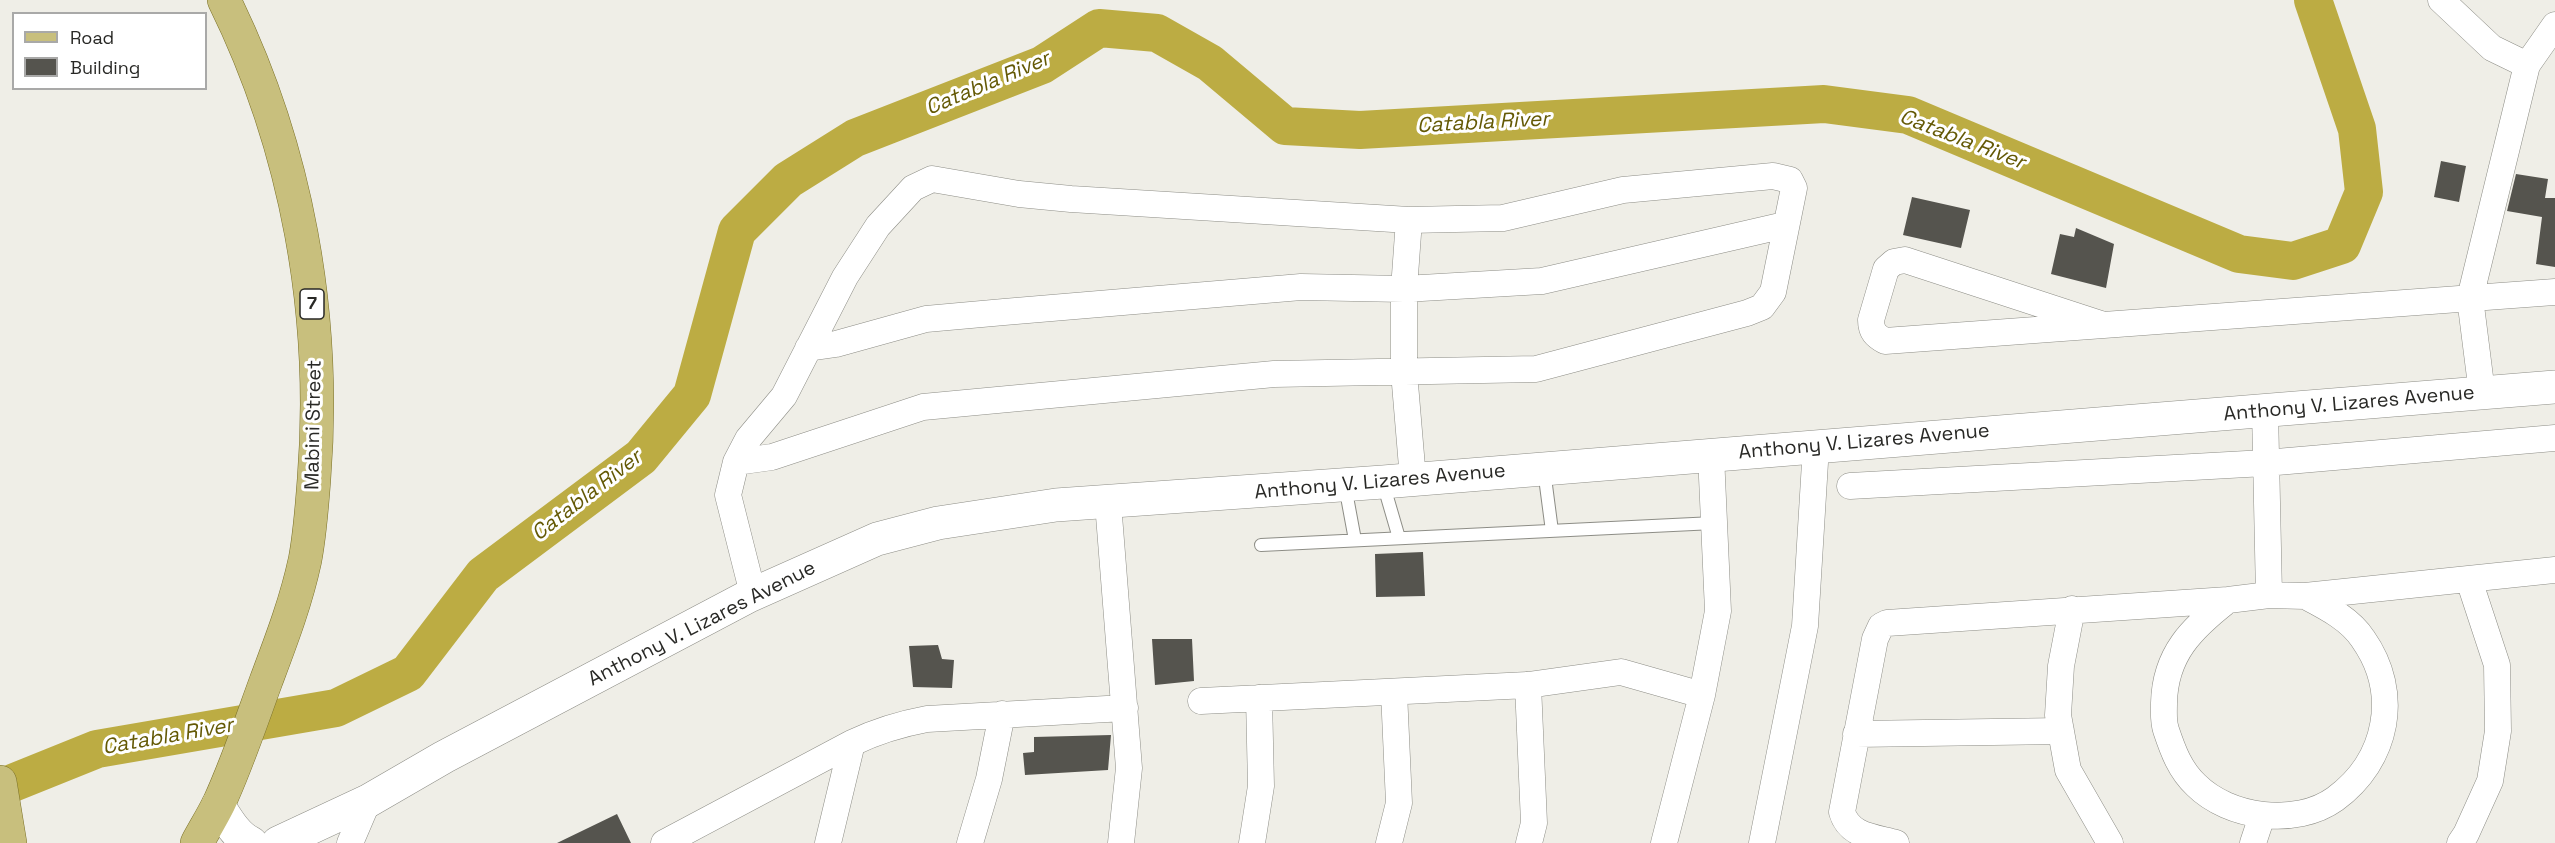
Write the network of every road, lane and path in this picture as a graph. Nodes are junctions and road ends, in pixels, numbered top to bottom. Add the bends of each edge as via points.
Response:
1 (224, 0) edge
2 (2441, 0) edge
3 (2555, 25) edge
4 (2527, 65) junction
5 (1408, 220) junction
6 (1785, 225) junction
7 (1404, 289) junction
8 (2555, 292) edge
9 (2470, 298) junction
10 (2104, 325) junction
11 (808, 348) junction
12 (1404, 372) junction
13 (2555, 387) edge
14 (2482, 393) junction
15 (2265, 410) junction
16 (2555, 438) edge
17 (1816, 446) junction
18 (1711, 455) junction
19 (736, 462) junction
20 (2265, 463) junction
21 (1544, 469) junction
22 (1398, 481) junction
23 (1345, 485) junction
24 (1850, 486) dead end
25 (1108, 503) junction
26 (1714, 523) junction
27 (1552, 531) junction
28 (1399, 538) junction
29 (1355, 540) junction
30 (1261, 544) dead end
31 (2555, 570) edge
32 (2469, 580) junction
33 (753, 594) junction
34 (2269, 595) junction
35 (2305, 596) junction
36 (2228, 600) junction
37 (2072, 609) junction
38 (1528, 685) junction
39 (1394, 692) junction
40 (1702, 695) junction
41 (1259, 698) junction
42 (1201, 701) dead end
43 (1125, 708) junction
44 (1002, 714) junction
45 (2061, 731) junction
46 (1856, 734) junction
47 (852, 743) junction
48 (0, 782) edge
49 (368, 801) junction
50 (218, 805) junction
51 (2262, 816) junction
52 (9, 834) edge
53 (197, 843) edge
54 (251, 843) edge
55 (278, 843) edge
56 (350, 843) edge
57 (664, 843) edge
58 (828, 843) edge
59 (970, 843) edge
60 (1121, 843) edge
61 (1252, 843) edge
62 (1389, 843) edge
63 (1529, 843) edge
64 (1664, 843) edge
65 (1762, 843) edge
66 (1896, 843) edge
67 (2110, 843) edge
68 (2253, 843) edge
69 (2460, 843) edge

1 - 50 main road, Mabini Street / 7 via 255,67 272,117 308,265 315,325 316,453 306,557 289,620
2 - 4 street via 2492,48
3 - 4 street
4 - 9 street
5 - 6 street via 1503,218 1623,190 1773,176 1790,180 1794,188
5 - 7 street
5 - 11 street via 1071,199 932,179 913,188 878,226 845,277
6 - 7 street via 1542,281
6 - 12 street via 1773,292 1762,306 1747,313 1536,369
7 - 11 street via 1301,287 926,319
7 - 12 street
8 - 9 street
9 - 10 street
9 - 14 street
10 - 10 street via 1905,260 1886,269 1871,320 1876,335 1885,341
11 - 19 street via 784,396 748,439
12 - 19 street via 1275,374 923,407 772,457
12 - 22 street
13 - 14 main road, Anthony V. Lizares Avenue
14 - 15 main road, Anthony V. Lizares Avenue
15 - 17 main road, Anthony V. Lizares Avenue
15 - 20 street
16 - 20 street
17 - 18 main road, Anthony V. Lizares Avenue
17 - 65 street via 1805,626
18 - 21 main road, Anthony V. Lizares Avenue
18 - 26 street
19 - 33 street via 728,495
20 - 24 street
20 - 34 street
21 - 22 main road, Anthony V. Lizares Avenue
21 - 27 lane
22 - 23 main road, Anthony V. Lizares Avenue
22 - 28 lane
23 - 25 main road, Anthony V. Lizares Avenue
23 - 29 lane
25 - 33 main road, Anthony V. Lizares Avenue via 1056,506 938,523 877,539
25 - 43 street
26 - 27 lane
26 - 40 street via 1718,611
27 - 28 lane
28 - 29 lane
29 - 30 lane
31 - 32 street
32 - 35 street
32 - 69 street via 2497,665 2498,731 2490,781
33 - 49 main road, Anthony V. Lizares Avenue
34 - 35 street
34 - 36 street
35 - 51 street via 2335,612 2363,637 2380,670 2386,706 2380,743 2362,775 2334,800 2299,814
36 - 37 street
36 - 51 street via 2199,623 2176,651 2164,686 2163,722 2175,756 2197,786 2227,806
37 - 45 street via 2061,666
37 - 46 street via 1881,626
38 - 39 street
38 - 40 street via 1622,672
38 - 63 street via 1534,823
39 - 41 street
39 - 62 street via 1398,803
40 - 64 street
41 - 42 street
41 - 61 street via 1261,786
43 - 44 street
43 - 60 street via 1129,768
44 - 47 street via 898,724
44 - 59 street via 989,779
45 - 46 street
45 - 67 street via 2068,770
46 - 66 street via 1842,812 1845,823 1854,832
47 - 57 street
47 - 58 street
48 - 52 main road
49 - 55 main road, Anthony V. Lizares Avenue
49 - 56 street
50 - 53 main road, Mabini Street / 7
50 - 54 main road via 231,826
51 - 68 street

